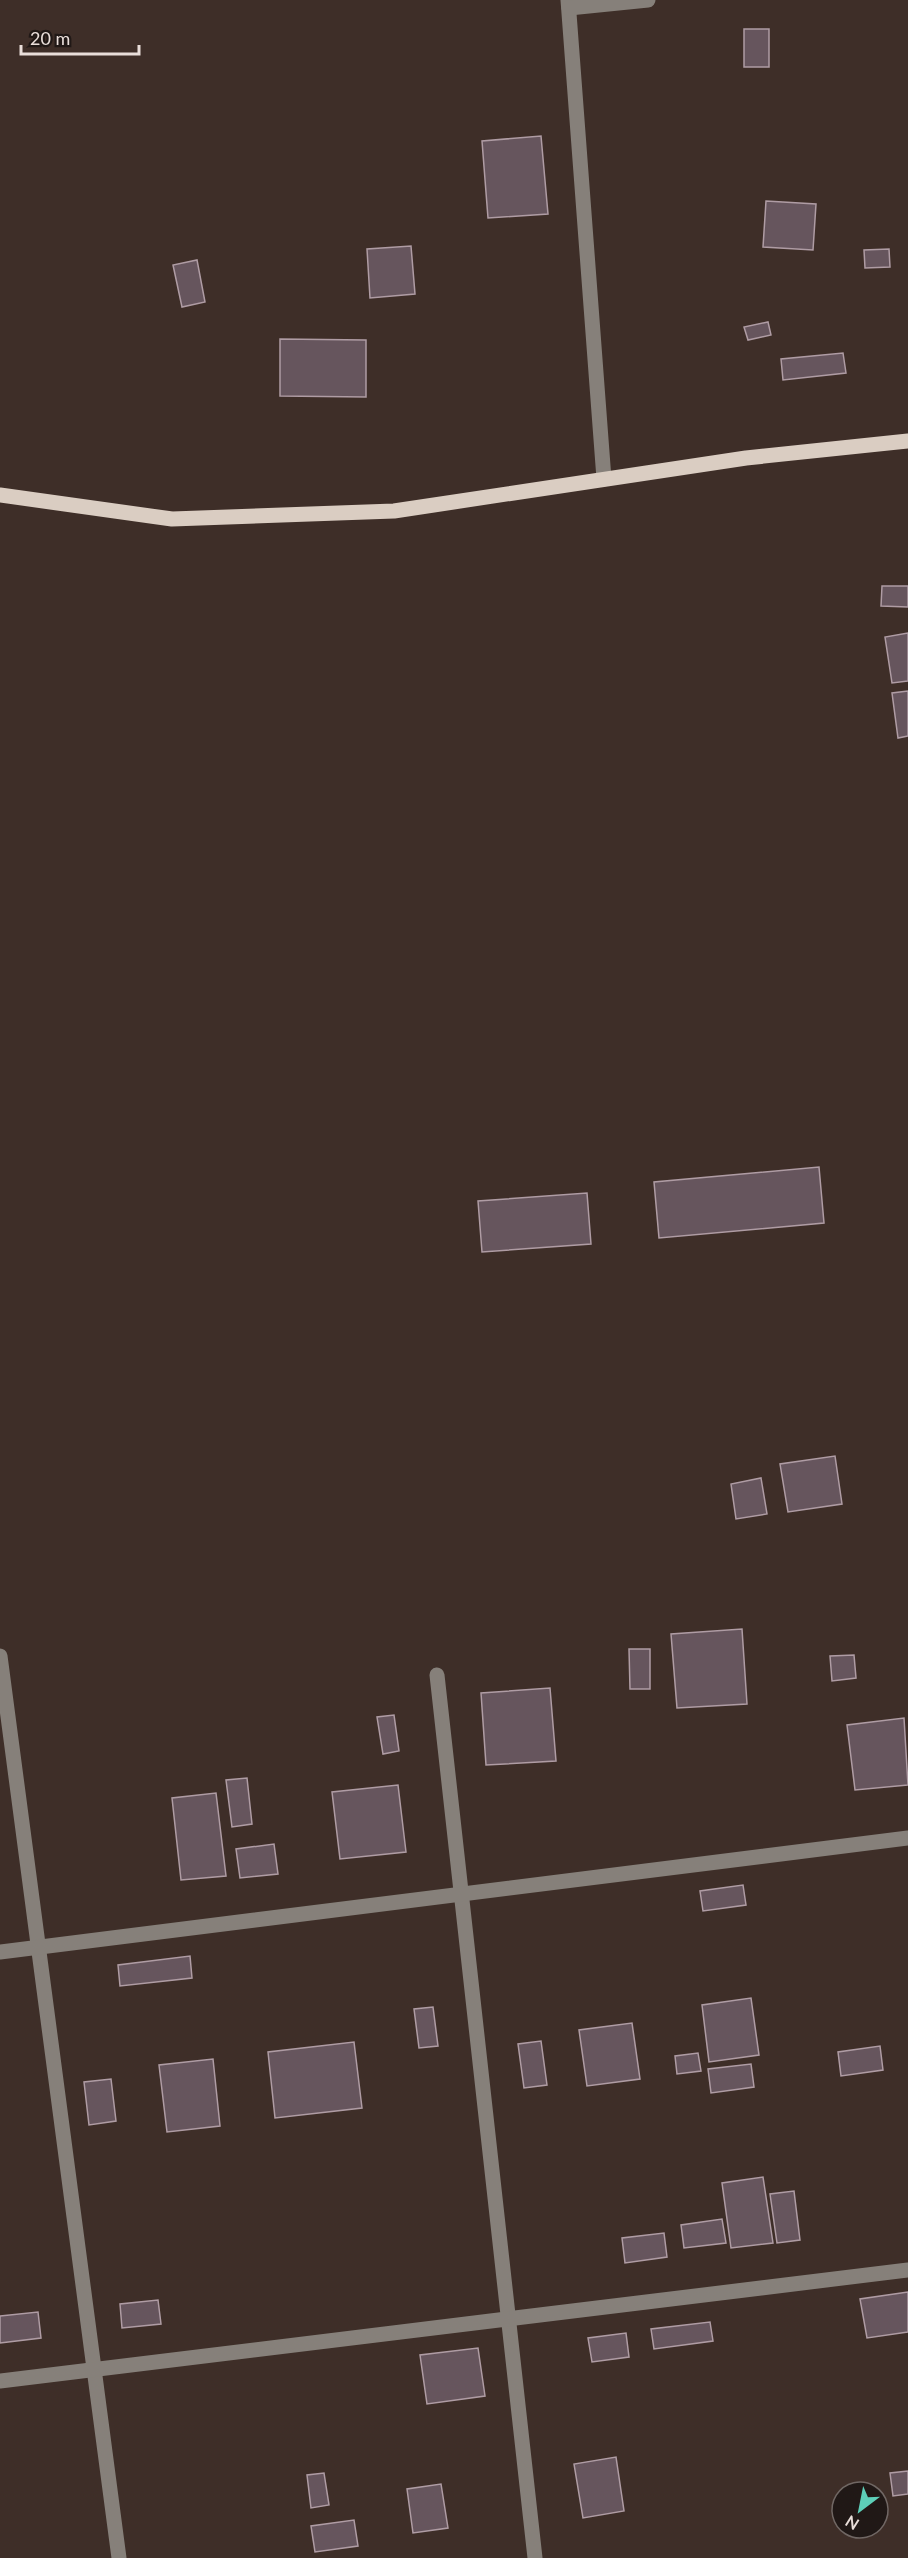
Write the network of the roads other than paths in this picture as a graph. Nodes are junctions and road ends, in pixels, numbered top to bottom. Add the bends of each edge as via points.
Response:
1 (648, 0) edge
2 (568, 4) edge
3 (908, 441) edge
4 (604, 479) junction
5 (0, 495) edge
6 (0, 1656) edge
7 (437, 1675) dead end
8 (908, 1838) edge
9 (462, 1894) junction
10 (39, 1947) junction
11 (0, 1952) edge
12 (908, 2270) edge
13 (508, 2319) junction
14 (94, 2369) junction
15 (0, 2381) edge
16 (119, 2558) edge
17 (535, 2558) edge

1 - 2 street
2 - 4 street
3 - 4 main road via 746,458
4 - 5 main road via 394,511 172,519
6 - 10 street
7 - 9 street
8 - 9 street
9 - 10 street
9 - 13 street
10 - 11 street
10 - 14 street
12 - 13 street
13 - 14 street
13 - 17 street
14 - 15 street
14 - 16 street

